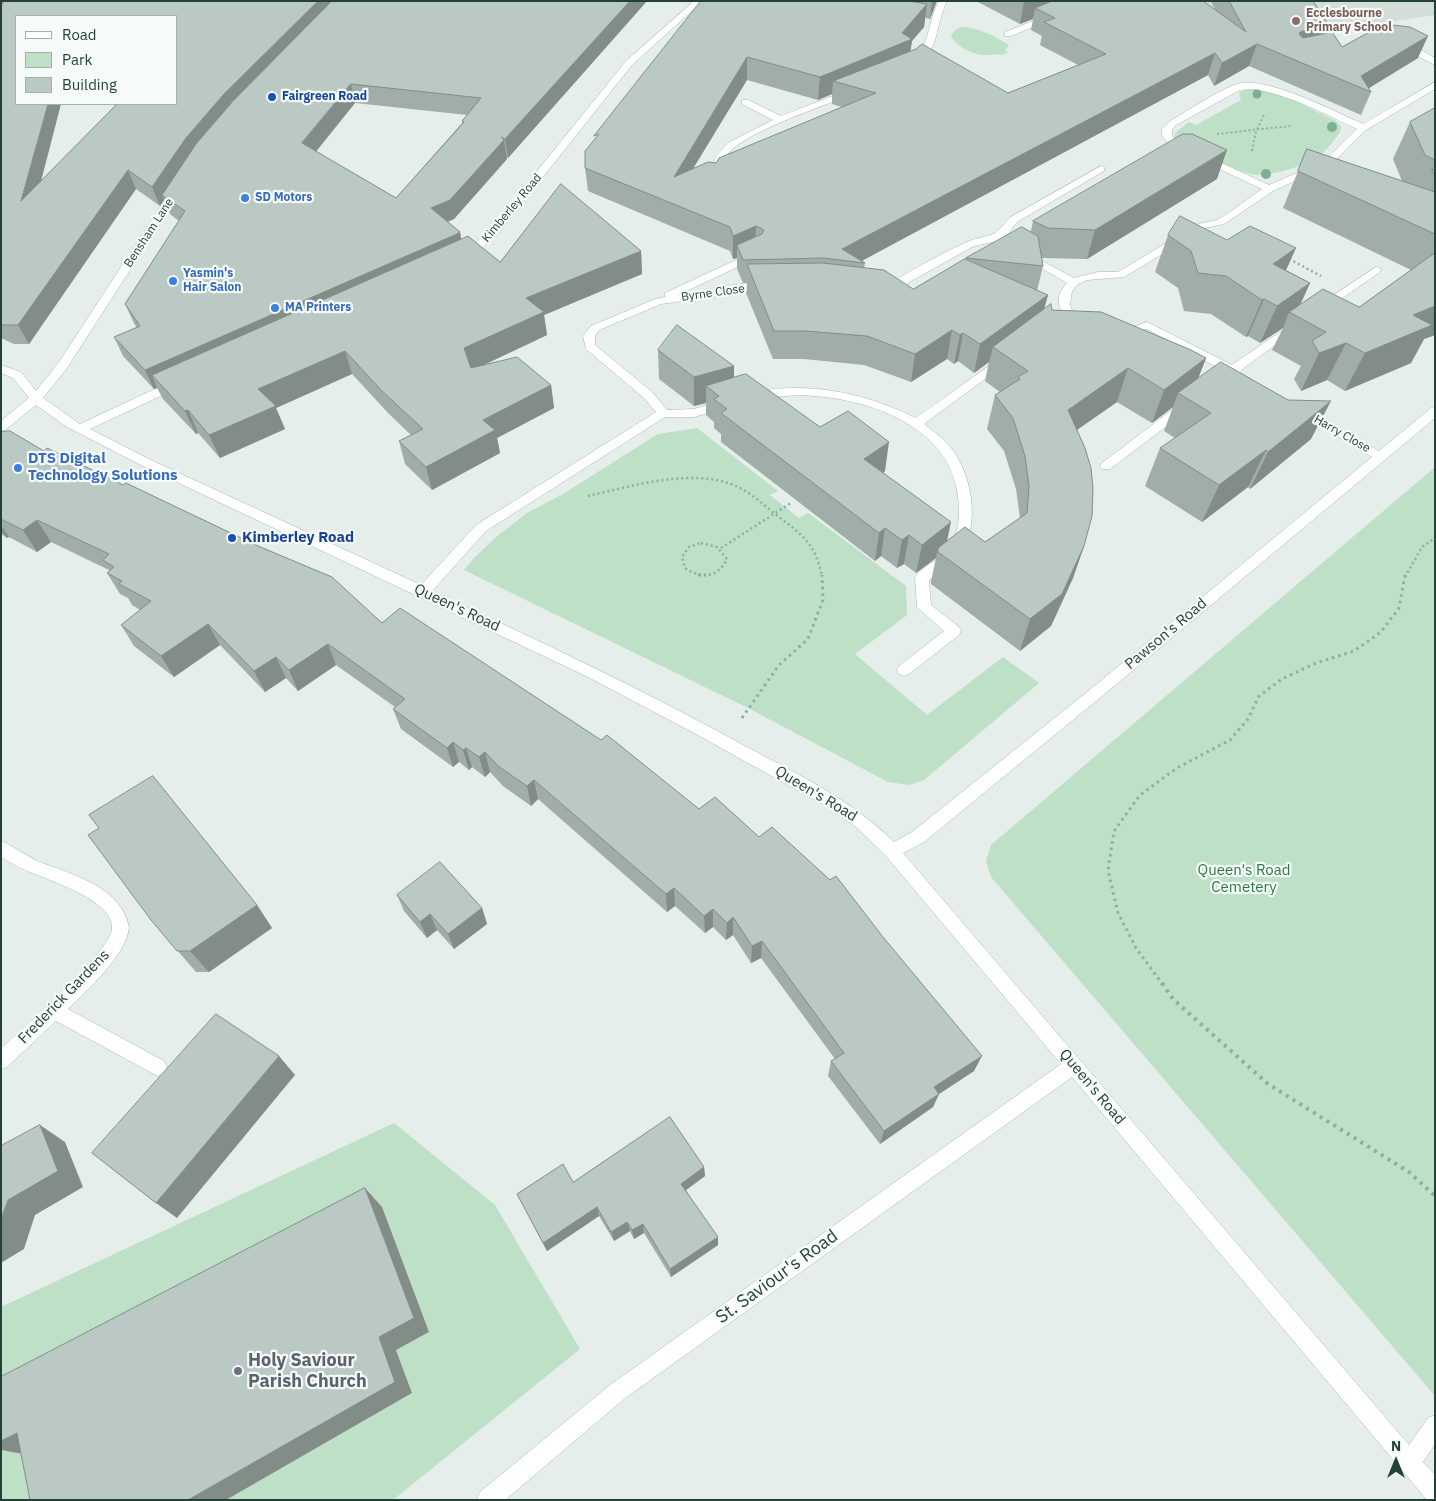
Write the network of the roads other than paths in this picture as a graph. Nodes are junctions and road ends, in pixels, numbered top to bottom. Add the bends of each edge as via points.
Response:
1 (699, 1) edge
2 (943, 1) edge
3 (1051, 1) edge
4 (1008, 34) dead end
5 (1394, 43) edge
6 (1435, 62) edge
7 (909, 68) edge
8 (1435, 85) edge
9 (864, 87) edge
10 (745, 102) dead end
11 (781, 120) junction
12 (1363, 128) junction
13 (1102, 169) dead end
14 (712, 182) edge
15 (181, 183) edge
16 (1269, 189) junction
17 (756, 254) edge
18 (1021, 254) edge
19 (458, 260) edge
20 (1376, 270) dead end
21 (1074, 282) junction
22 (783, 287) edge
23 (872, 292) edge
24 (659, 300) junction
25 (1093, 328) edge
26 (1109, 330) edge
27 (1012, 353) edge
28 (1, 369) edge
29 (1233, 370) junction
30 (188, 379) edge
31 (1250, 380) edge
32 (1217, 382) edge
33 (36, 399) junction
34 (1193, 400) edge
35 (1293, 405) edge
36 (1435, 411) edge
37 (663, 412) junction
38 (916, 424) junction
39 (1, 427) edge
40 (81, 428) junction
41 (1380, 456) junction
42 (1106, 466) dead end
43 (423, 592) junction
44 (904, 670) dead end
45 (1, 848) edge
46 (892, 852) junction
47 (53, 1010) junction
48 (1, 1061) edge
49 (1074, 1065) junction
50 (158, 1067) dead end
51 (1435, 1425) edge
52 (1410, 1463) junction
53 (1435, 1492) edge
54 (488, 1500) edge

1 - 19 street, Kimberley Road via 629,63 492,234 477,249
2 - 7 street via 931,24 930,48 918,63
3 - 4 street via 1056,8 1055,15
5 - 6 street via 1410,47
8 - 12 street
9 - 11 street
10 - 11 street
11 - 14 street via 740,140 722,154
12 - 16 street via 1331,165
12 - 16 street via 1274,89 1238,87 1167,129 1167,136 1175,145
13 - 23 street via 1013,220 999,242 971,244 881,294
15 - 33 street, Bensham Lane via 63,365
16 - 21 street via 1232,216 1202,226 1120,275 1098,274
17 - 24 street
18 - 21 street
20 - 29 street
21 - 25 street via 1064,296 1063,315
22 - 24 street, Byrne Close via 745,288
24 - 37 street, Byrne Close via 596,328 588,339 590,346 648,395
26 - 29 street via 1126,332 1147,325
27 - 38 street
28 - 33 street via 18,375
29 - 31 street
29 - 32 street
30 - 40 street
33 - 39 street, Bensham Lane
33 - 40 street, Queen's Road
34 - 42 street
35 - 41 street, Harry Close
36 - 41 street, Pawson's Road
37 - 38 street via 696,414 753,395 798,391 824,393 877,405
37 - 43 street via 481,528
38 - 44 street via 932,435 955,465 966,499 966,516 956,551 922,578 924,607 954,631
40 - 43 street, Queen's Road via 146,463
41 - 46 street, Pawson's Road via 1102,688 918,837
43 - 46 street, Queen's Road via 540,647 726,742 825,797 869,828
45 - 47 street, Frederick Gardens via 18,860 102,898 120,921 121,931 114,945
46 - 49 street, Queen's Road
47 - 48 street, Frederick Gardens
47 - 50 street
49 - 52 street, Queen's Road
49 - 54 street, St. Saviour's Road via 617,1392
51 - 52 street
52 - 53 street, Queen's Road

